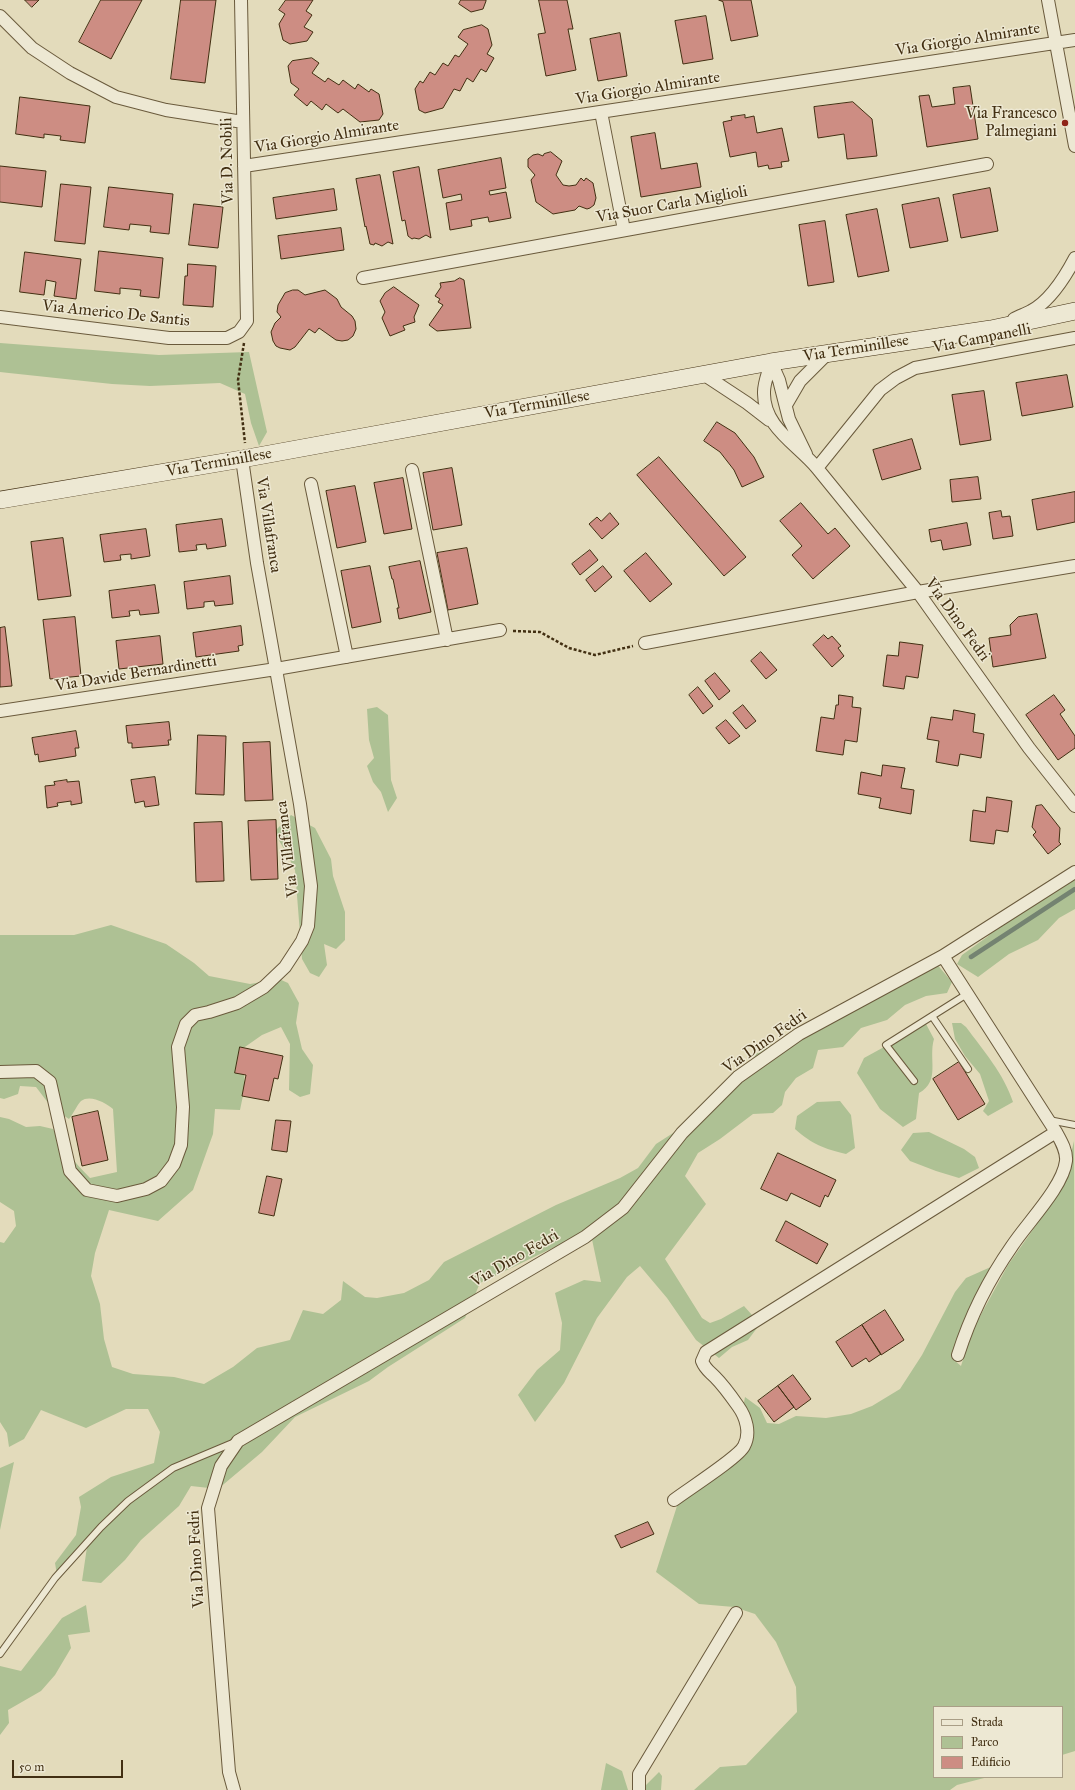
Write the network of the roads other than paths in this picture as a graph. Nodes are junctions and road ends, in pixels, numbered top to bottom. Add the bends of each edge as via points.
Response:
1 (241, 0) edge
2 (1048, 0) edge
3 (0, 16) edge
4 (1075, 40) edge
5 (1056, 43) junction
6 (601, 112) junction
7 (243, 122) junction
8 (1075, 146) edge
9 (987, 164) dead end
10 (244, 166) junction
11 (624, 230) junction
12 (1075, 258) edge
13 (363, 278) dead end
14 (1075, 311) edge
15 (0, 317) edge
16 (247, 321) joint
17 (991, 328) junction
18 (1075, 338) edge
19 (828, 353) junction
20 (771, 362) junction
21 (703, 374) junction
22 (786, 405) junction
23 (774, 424) junction
24 (808, 456) junction
25 (242, 459) junction
26 (818, 468) junction
27 (412, 470) dead end
28 (311, 484) dead end
29 (0, 500) edge
30 (1075, 566) edge
31 (918, 592) junction
32 (500, 630) road end
33 (447, 640) junction
34 (644, 643) road end
35 (347, 657) junction
36 (276, 669) junction
37 (0, 711) edge
38 (1075, 806) edge
39 (1075, 872) edge
40 (943, 956) junction
41 (967, 994) junction
42 (932, 1016) junction
43 (968, 1069) dead end
44 (0, 1072) edge
45 (914, 1081) dead end
46 (1048, 1120) junction
47 (1075, 1125) edge
48 (1056, 1132) junction
49 (958, 1355) dead end
50 (238, 1441) junction
51 (674, 1500) dead end
52 (736, 1613) dead end
53 (0, 1654) edge
54 (234, 1790) edge
55 (640, 1790) edge

1 - 7 street, Via D. Nobili
2 - 5 street
3 - 7 street via 32,48 70,73 116,97 166,110
4 - 5 street, Via Giorgio Almirante
5 - 6 street, Via Giorgio Almirante
5 - 8 street
6 - 10 street, Via Giorgio Almirante
6 - 11 street
7 - 10 street, Via D. Nobili
9 - 11 street, Via Suor Carla Miglioli
10 - 16 street, Via D. Nobili
11 - 13 street, Via Suor Carla Miglioli
12 - 17 street via 1058,285 1032,310
14 - 17 main road, Via Terminillese
15 - 16 street, Via Americo De Santis via 169,338 227,338 239,332
17 - 19 main road, Via Terminillese
18 - 26 street, Via Campanelli via 915,368 880,390
19 - 20 main road, Via Terminillese
19 - 22 street via 800,381
20 - 21 main road, Via Terminillese
20 - 22 street, Via Dino Fedri
20 - 23 street, Via Dino Fedri via 764,391 766,412
21 - 23 street, Via Dino Fedri
21 - 25 main road, Via Terminillese
22 - 24 street, Via Dino Fedri via 789,419
23 - 24 street, Via Dino Fedri via 793,445
24 - 26 street, Via Dino Fedri
25 - 29 main road, Via Terminillese
25 - 36 street, Via Villafranca
26 - 31 street, Via Dino Fedri
27 - 33 street
28 - 35 street
30 - 31 street
31 - 34 street
31 - 38 street, Via Dino Fedri
32 - 33 street, Via Davide Bernardinetti
33 - 35 street, Via Davide Bernardinetti
35 - 36 street, Via Davide Bernardinetti
36 - 37 street, Via Davide Bernardinetti
36 - 44 street, Via Villafranca via 300,804 311,886 308,926 302,941 285,967 264,987 237,1003 195,1015 186,1024 178,1047 183,1107 181,1145 174,1164 161,1181 146,1189 117,1196 87,1190 70,1171 50,1082 36,1071
39 - 40 street, Via Dino Fedri
40 - 41 street
40 - 50 street, Via Dino Fedri via 799,1034 738,1077 682,1133 623,1208 585,1237
41 - 42 lane
41 - 46 street
42 - 43 lane
42 - 45 lane via 886,1045
46 - 47 lane
46 - 48 street
48 - 49 street via 1064,1148 1066,1160 1063,1171 1054,1189 1012,1246 994,1276 967,1328
48 - 51 street via 706,1352 702,1361 705,1369 740,1407 747,1423 748,1437 744,1448
50 - 53 lane via 173,1468 128,1501 55,1578
50 - 54 street, Via Dino Fedri via 220,1466 208,1508 229,1772
52 - 55 street via 639,1774

